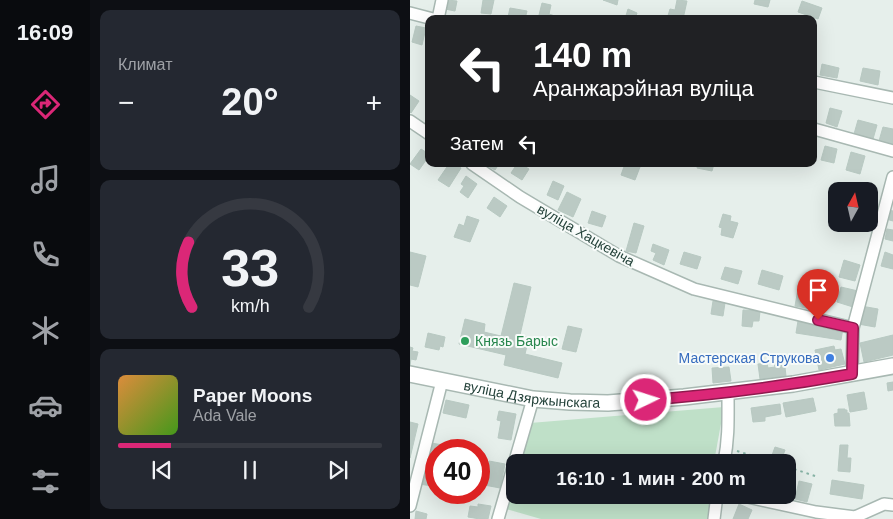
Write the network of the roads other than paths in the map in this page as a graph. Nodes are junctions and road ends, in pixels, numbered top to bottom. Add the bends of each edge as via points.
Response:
1 (442, 0) edge
2 (410, 13) edge
3 (439, 15) edge
4 (425, 17) edge
5 (817, 83) edge
6 (893, 98) edge
7 (410, 121) edge
8 (817, 130) edge
9 (425, 131) edge
10 (893, 151) edge
11 (476, 167) edge
12 (893, 177) edge
13 (853, 328) junction
14 (893, 366) edge
15 (410, 374) edge
16 (852, 374) junction
17 (442, 381) junction
18 (728, 392) junction
19 (533, 398) junction
20 (726, 454) edge
21 (716, 504) edge
22 (780, 504) edge
23 (893, 505) edge
24 (410, 506) edge
25 (498, 519) edge
26 (714, 519) edge

1 - 3 street
2 - 4 street
5 - 6 street
7 - 9 street
8 - 10 street
11 - 13 street, вуліца Хацкевіча via 520,198 619,256 694,289
12 - 13 street
13 - 16 street
14 - 16 street, вуліца Дзяржынскага
15 - 17 street, вуліца Дзяржынскага
16 - 18 street, вуліца Дзяржынскага
17 - 19 street, вуліца Дзяржынскага
17 - 24 street
18 - 19 street, вуліца Дзяржынскага via 608,403
18 - 20 street
19 - 25 street
21 - 26 street
22 - 23 street via 856,516 884,504

